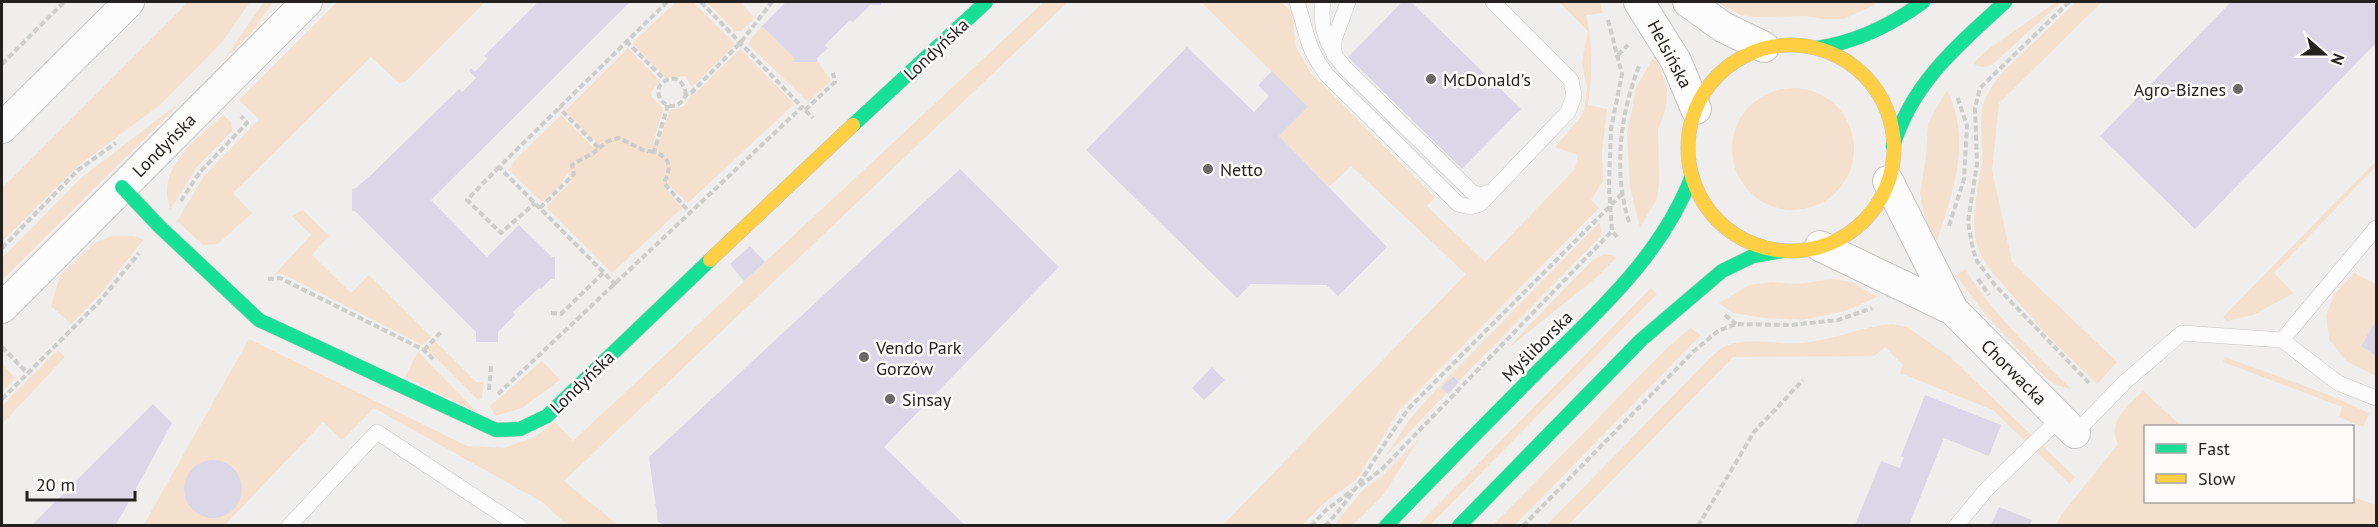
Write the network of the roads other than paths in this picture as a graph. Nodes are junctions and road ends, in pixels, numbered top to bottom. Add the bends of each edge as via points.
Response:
1 (129, 2) edge
2 (308, 2) edge
3 (986, 2) edge
4 (1297, 2) edge
5 (1323, 2) edge
6 (1348, 2) edge
7 (1493, 2) edge
8 (1639, 2) edge
9 (1688, 2) edge
10 (1923, 2) edge
11 (2005, 2) edge
12 (1764, 47) junction
13 (1816, 48) junction
14 (1334, 56) junction
15 (1696, 109) junction
16 (2, 129) edge
17 (1893, 146) junction
18 (1692, 176) junction
19 (1888, 181) junction
20 (122, 187) junction
21 (1492, 191) junction
22 (2376, 228) edge
23 (1820, 246) junction
24 (1785, 251) junction
25 (2, 308) edge
26 (1953, 310) junction
27 (2282, 340) junction
28 (2376, 398) edge
29 (2067, 426) junction
30 (289, 525) edge
31 (519, 525) edge
32 (1386, 525) edge
33 (1459, 525) edge
34 (1956, 525) edge

1 - 16 street
2 - 20 street, Londyńska
3 - 20 main road, Londyńska via 547,416 520,429 496,430 259,320
4 - 21 lane via 1314,58 1327,75 1458,204 1475,207
5 - 14 lane via 1324,34
6 - 14 lane via 1335,40
7 - 21 lane via 1571,80 1574,96 1569,112
8 - 15 street, Helsińska via 1688,85
9 - 12 street via 1723,27
10 - 13 main road via 1871,34
11 - 17 main road via 1922,84 1898,126
12 - 13 main road
12 - 15 main road via 1723,70
13 - 17 main road via 1847,62 1871,84 1887,114
14 - 21 lane via 1472,192 1481,195
15 - 18 main road via 1690,142
17 - 19 main road
18 - 24 main road via 1705,206 1726,229 1754,244
18 - 32 main road, Myśliborska via 1676,215 1641,263
19 - 23 main road via 1862,222
19 - 26 street, Chorwacka
20 - 25 street, Londyńska
22 - 27 lane
23 - 24 main road
23 - 26 street, Chorwacka
24 - 33 main road via 1753,256 1722,271 1609,370
26 - 29 street, Chorwacka
27 - 28 lane via 2338,384
27 - 29 lane via 2182,333 2106,401
29 - 34 lane via 1986,490
30 - 31 lane via 377,432

